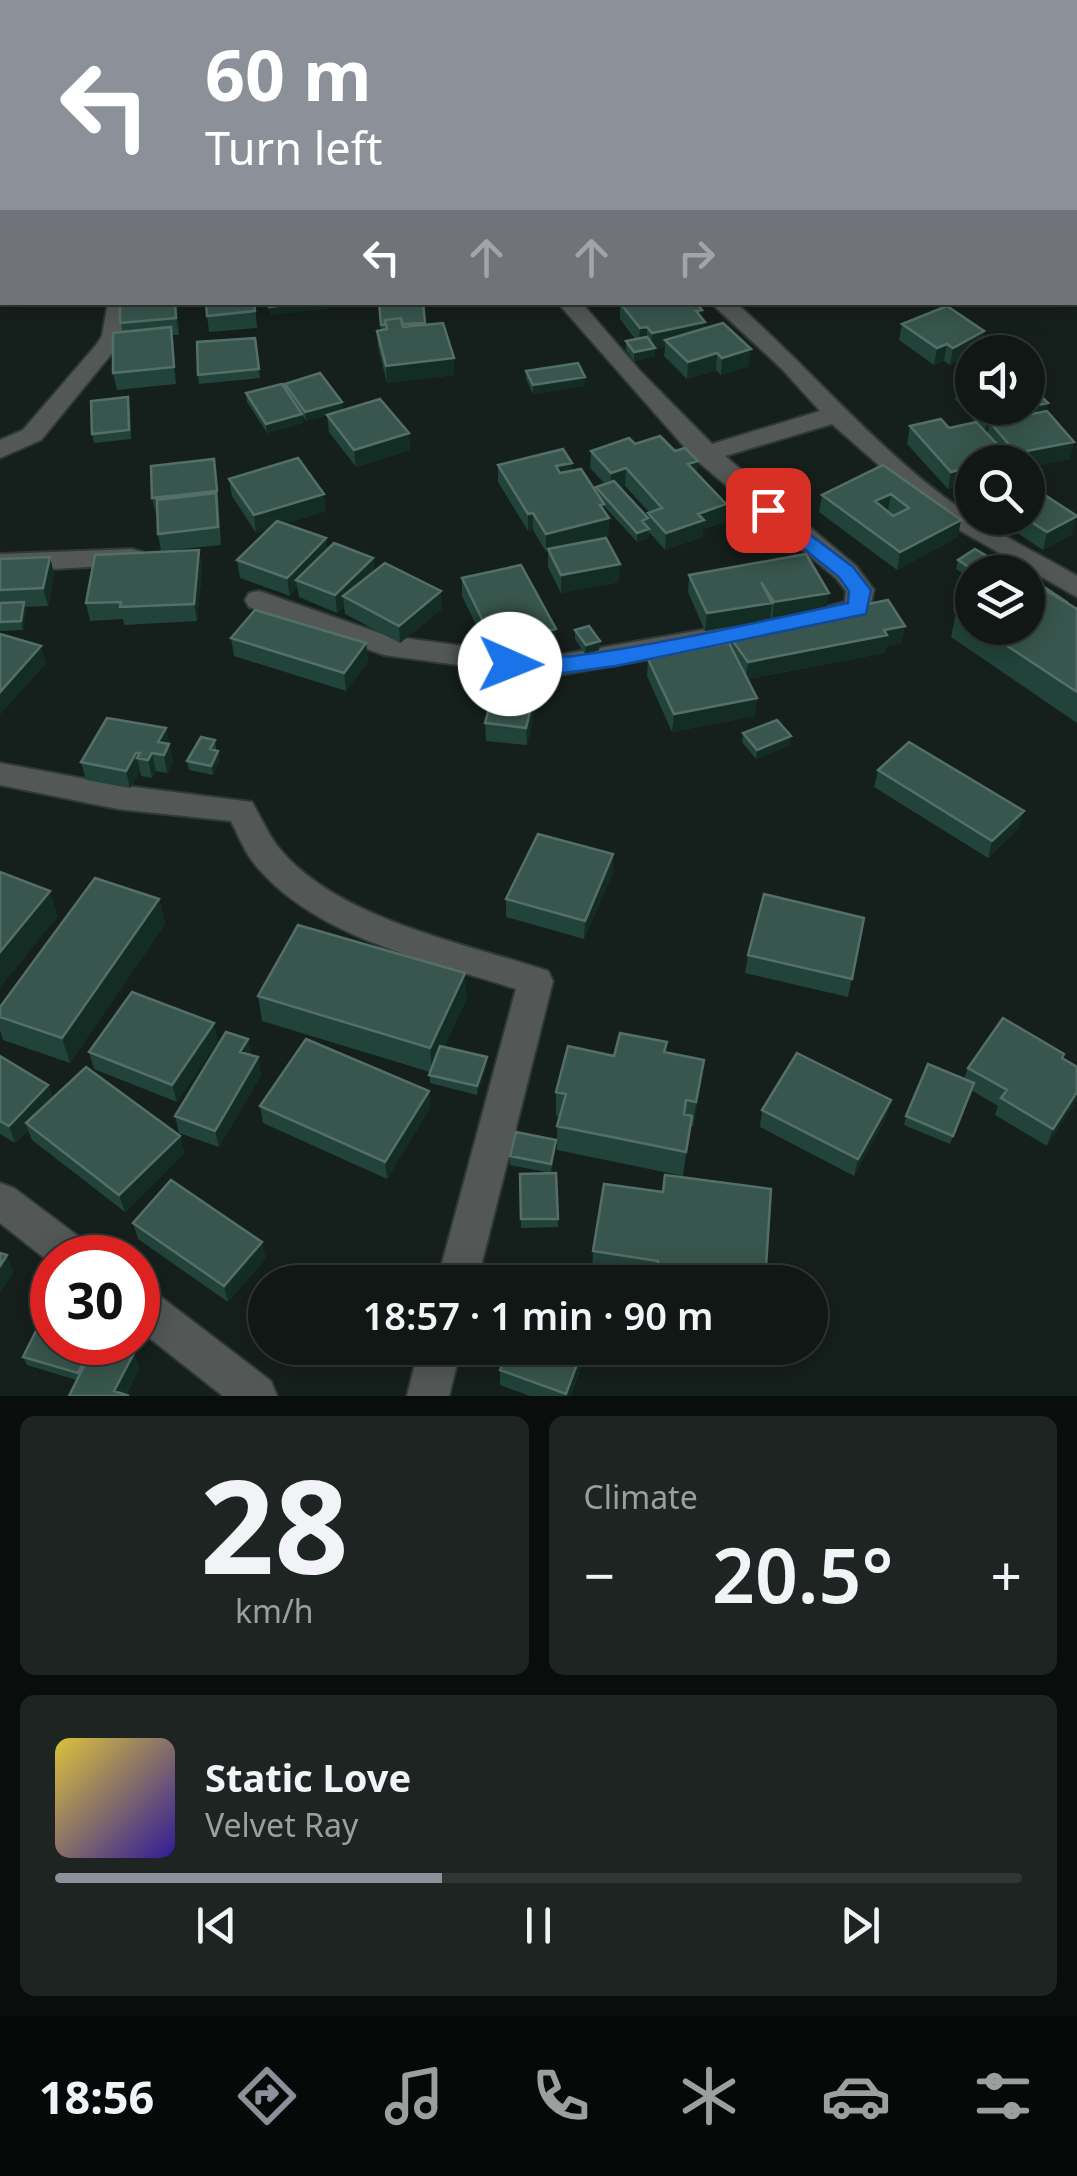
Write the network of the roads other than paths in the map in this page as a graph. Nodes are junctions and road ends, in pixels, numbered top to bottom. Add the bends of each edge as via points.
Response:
1 (119, 305) edge
2 (571, 305) edge
3 (723, 305) edge
4 (836, 414) junction
5 (0, 450) edge
6 (704, 454) junction
7 (157, 557) edge
8 (0, 563) edge
9 (1077, 588) edge
10 (260, 600) dead end
11 (0, 774) edge
12 (0, 1200) edge
13 (46, 1235) edge
14 (461, 1265) edge
15 (160, 1321) edge
16 (436, 1365) edge
17 (256, 1396) edge
18 (428, 1396) edge

1 - 5 street via 105,349 32,435
2 - 6 street
3 - 4 street
4 - 6 street
4 - 9 street via 949,512
6 - 10 street via 846,572 860,590 858,608 548,667 384,646
7 - 8 street
11 - 14 street via 118,797 241,810 268,859 363,924 536,981
12 - 13 street
15 - 17 street
16 - 18 street

